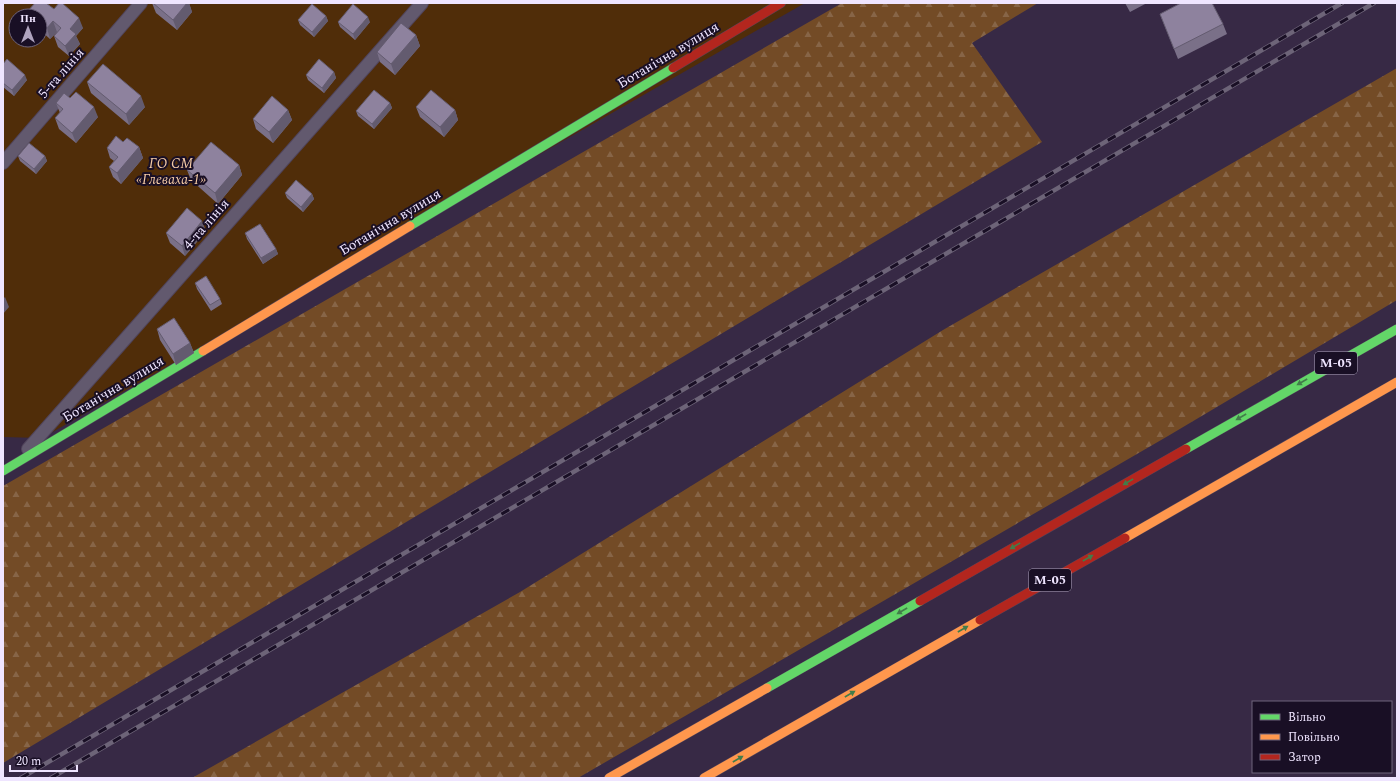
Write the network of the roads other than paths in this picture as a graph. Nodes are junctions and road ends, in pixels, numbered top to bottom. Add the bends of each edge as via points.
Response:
1 (141, 3) edge
2 (422, 3) edge
3 (781, 3) edge
4 (3, 164) edge
5 (1397, 329) edge
6 (1397, 382) edge
7 (14, 465) junction
8 (3, 472) edge
9 (609, 778) edge
10 (704, 778) edge

1 - 4 lane, 5-та лінія
2 - 7 lane, 4-та лінія
3 - 7 main road, Ботанічна вулиця
5 -> 9 main road, М-05
10 -> 6 main road, М-05
7 - 8 main road, Ботанічна вулиця

